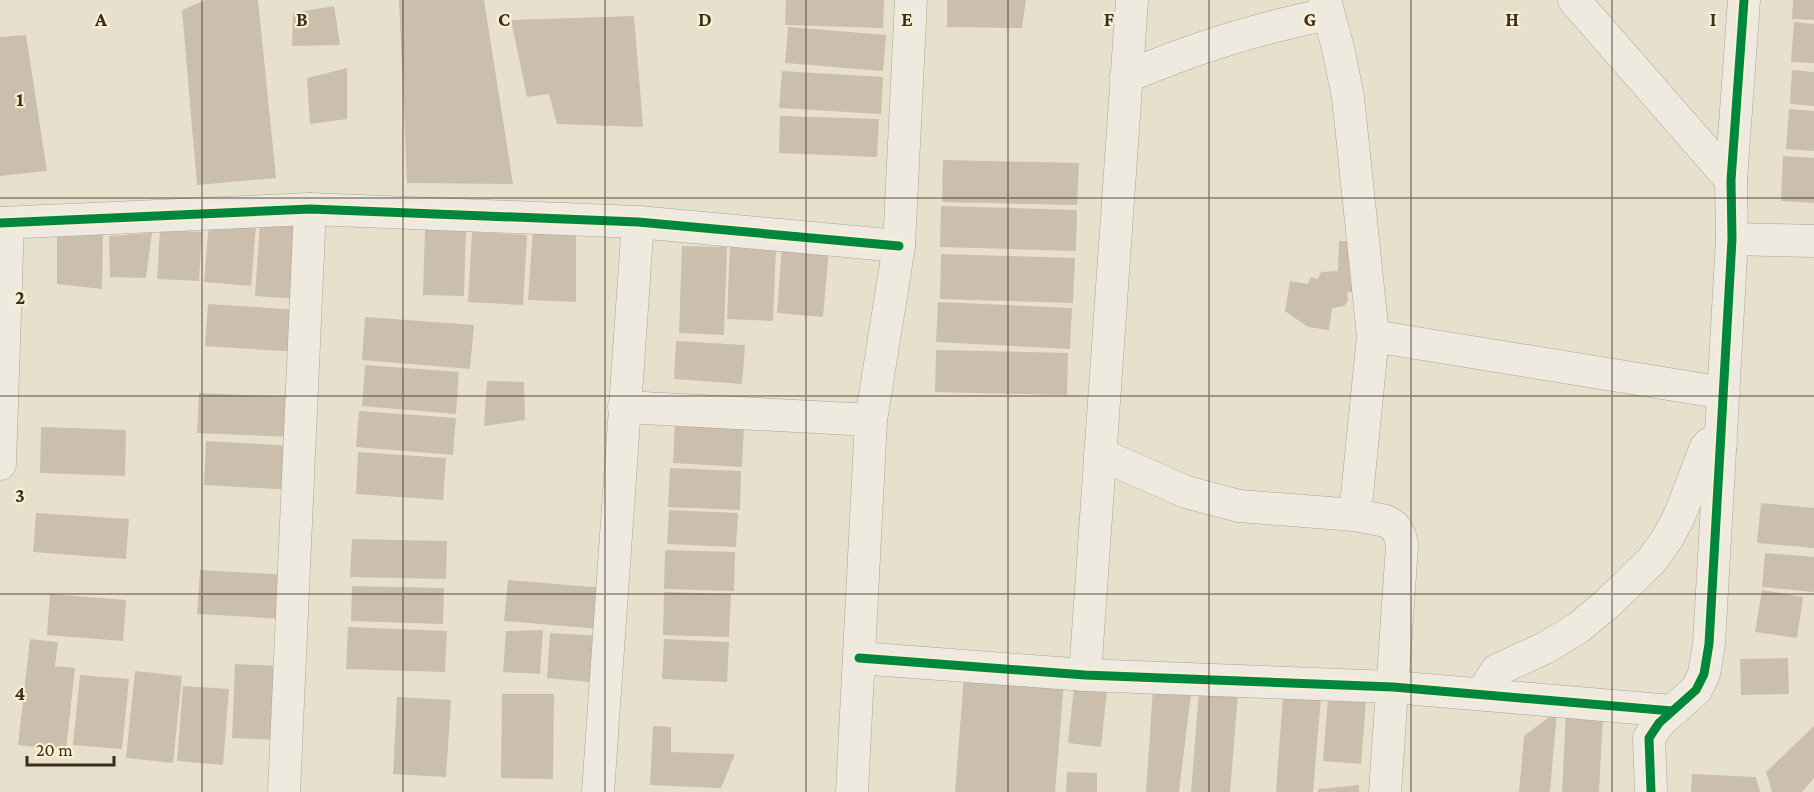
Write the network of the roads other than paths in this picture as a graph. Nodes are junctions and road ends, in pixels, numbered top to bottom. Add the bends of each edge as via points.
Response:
1 (911, 0) edge
2 (1132, 0) edge
3 (1574, 0) edge
4 (1744, 0) edge
5 (1326, 7) edge
6 (1126, 77) junction
7 (1731, 180) junction
8 (310, 209) junction
9 (638, 222) junction
10 (4, 223) edge
11 (1732, 239) junction
12 (1814, 241) edge
13 (899, 246) junction
14 (1373, 336) junction
15 (1724, 393) junction
16 (624, 407) junction
17 (871, 420) junction
18 (1721, 443) junction
19 (1100, 454) junction
20 (0, 464) edge
21 (1355, 514) junction
22 (859, 658) junction
23 (1085, 675) junction
24 (1393, 687) junction
25 (1487, 695) junction
26 (1672, 711) junction
27 (284, 792) edge
28 (598, 792) edge
29 (852, 792) edge
30 (1385, 792) edge
31 (1651, 792) edge

1 - 13 street
2 - 6 street
3 - 7 street
4 - 7 street
5 - 6 street via 1228,38
5 - 14 street via 1348,97
6 - 19 street
7 - 11 street
8 - 9 street
8 - 10 street
8 - 27 street
9 - 13 street
9 - 16 street
10 - 20 street
11 - 12 street
11 - 15 street
13 - 17 street
14 - 15 street
14 - 21 street
15 - 18 street
16 - 17 street
16 - 28 street
17 - 22 street
18 - 25 street via 1706,447 1679,518 1652,560 1578,628 1497,670 1488,684
18 - 26 street via 1704,674 1696,690
19 - 21 street via 1186,492 1239,506
19 - 23 street
21 - 24 street via 1386,521 1400,536
22 - 23 street
22 - 29 street
23 - 24 street
24 - 25 street
24 - 30 street
25 - 26 street
26 - 31 street via 1649,738

